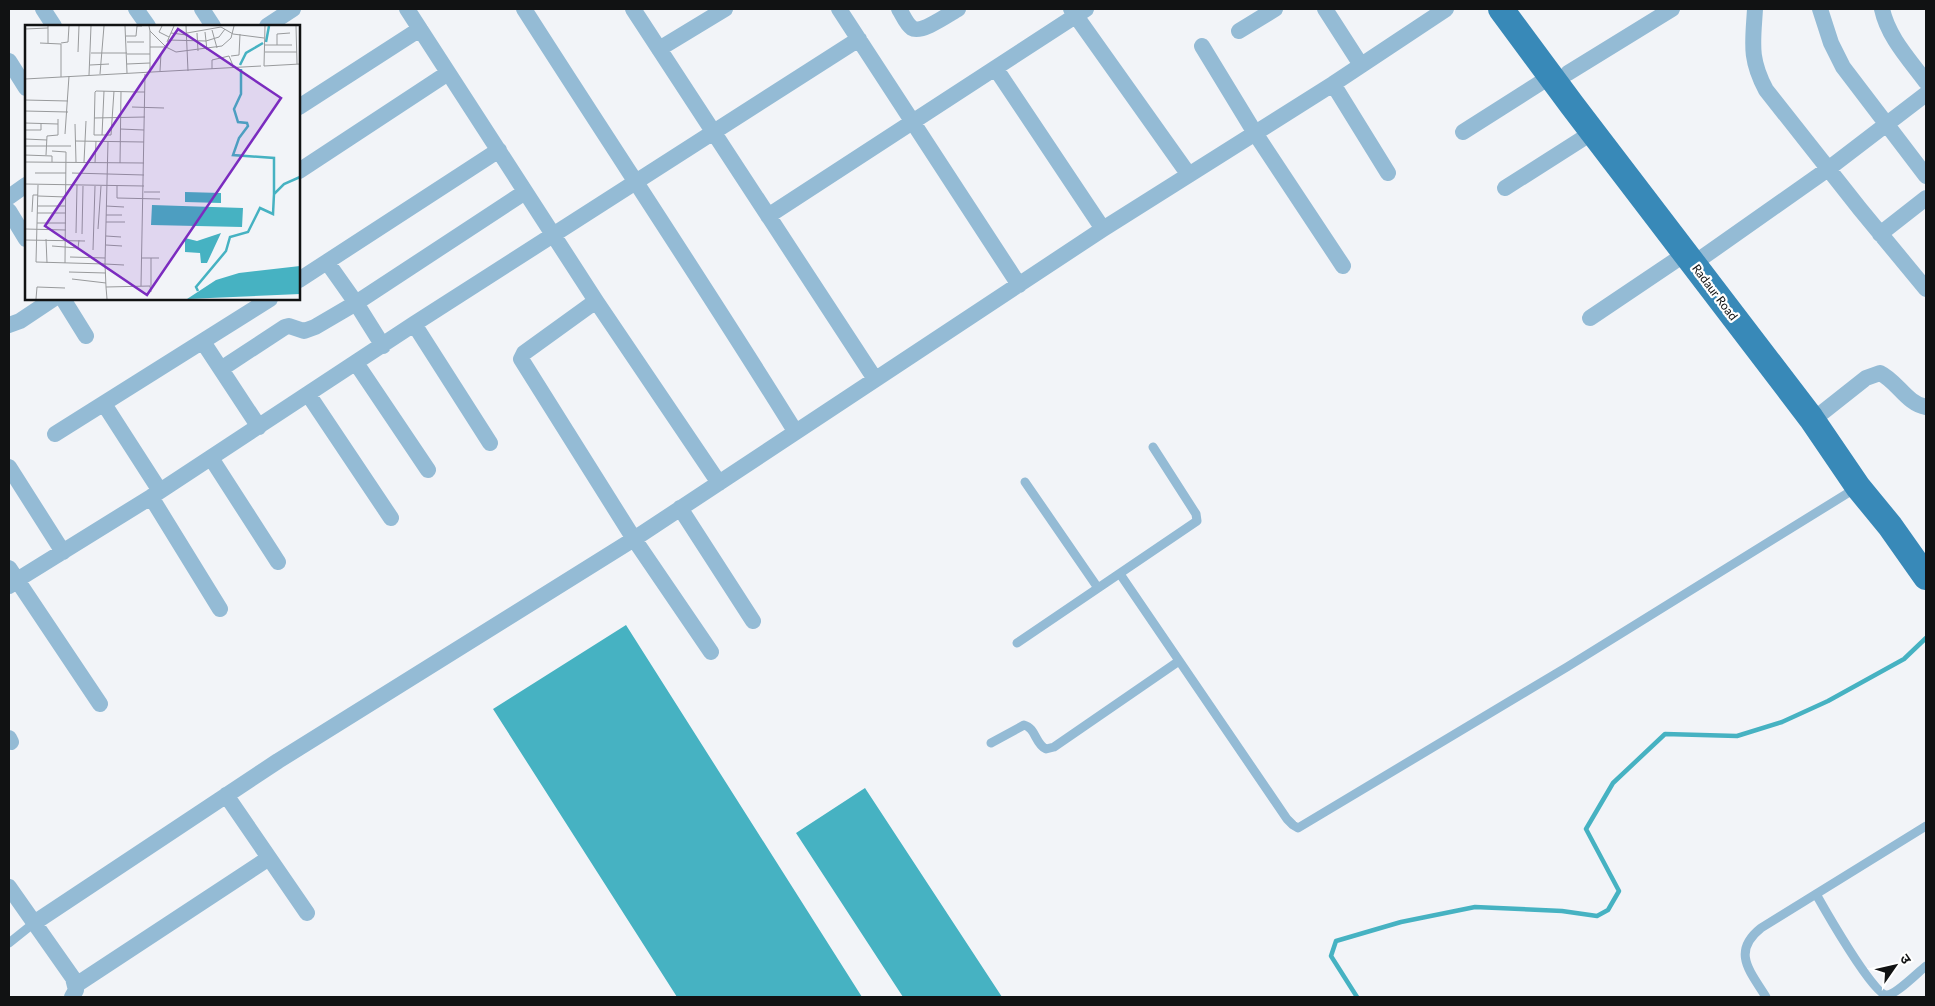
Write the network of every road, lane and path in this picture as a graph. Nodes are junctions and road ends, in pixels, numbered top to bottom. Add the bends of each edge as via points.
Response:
1 (43, 9) edge
2 (136, 9) edge
3 (202, 9) edge
4 (293, 9) edge
5 (407, 9) edge
6 (524, 9) edge
7 (633, 9) edge
8 (725, 9) edge
9 (839, 9) edge
10 (899, 9) edge
11 (958, 9) edge
12 (1275, 9) edge
13 (1325, 9) edge
14 (1446, 9) edge
15 (1502, 9) edge
16 (1519, 9) edge
17 (1672, 9) edge
18 (1755, 9) edge
19 (1820, 9) edge
20 (1882, 9) edge
21 (1077, 11) edge
22 (53, 25) edge
23 (147, 25) edge
24 (212, 25) edge
25 (269, 25) edge
26 (420, 29) junction
27 (1239, 31) dead end
28 (859, 39) junction
29 (1202, 46) dead end
30 (658, 49) junction
31 (9, 62) edge
32 (1361, 65) junction
33 (996, 68) junction
34 (448, 73) junction
35 (1560, 75) junction
36 (1926, 82) edge
37 (1333, 84) junction
38 (25, 86) edge
39 (1926, 94) edge
40 (300, 106) edge
41 (913, 121) junction
42 (1886, 124) junction
43 (713, 132) junction
44 (1463, 132) dead end
45 (1593, 132) junction
46 (1256, 133) junction
47 (499, 150) junction
48 (1828, 169) junction
49 (300, 170) edge
50 (1388, 173) dead end
51 (1189, 175) junction
52 (1926, 176) edge
53 (634, 182) junction
54 (25, 186) edge
55 (1505, 188) dead end
56 (525, 192) junction
57 (9, 197) edge
58 (1926, 198) edge
59 (9, 211) edge
60 (768, 216) junction
61 (1103, 229) junction
62 (1880, 234) junction
63 (553, 235) junction
64 (25, 237) edge
65 (1694, 258) junction
66 (327, 262) junction
67 (1343, 266) dead end
68 (300, 279) edge
69 (1019, 285) junction
70 (1926, 289) edge
71 (52, 300) edge
72 (64, 300) edge
73 (268, 300) edge
74 (596, 302) junction
75 (356, 303) junction
76 (1590, 318) dead end
77 (414, 324) junction
78 (9, 325) edge
79 (86, 336) dead end
80 (203, 342) junction
81 (383, 346) junction
82 (356, 363) junction
83 (222, 370) junction
84 (875, 379) junction
85 (308, 394) junction
86 (104, 404) junction
87 (1926, 407) edge
88 (1823, 412) junction
89 (259, 426) junction
90 (795, 431) junction
91 (55, 434) dead end
92 (490, 443) dead end
93 (1153, 446) dead end
94 (211, 458) junction
95 (9, 467) edge
96 (428, 470) dead end
97 (719, 482) junction
98 (1025, 482) dead end
99 (1858, 487) junction
100 (155, 494) junction
101 (680, 508) junction
102 (391, 518) dead end
103 (634, 539) junction
104 (1926, 548) edge
105 (63, 552) junction
106 (278, 562) dead end
107 (1120, 574) junction
108 (1926, 577) edge
109 (12, 578) edge
110 (1098, 588) junction
111 (220, 609) dead end
112 (753, 621) dead end
113 (1017, 643) dead end
114 (711, 652) dead end
115 (1179, 661) junction
116 (100, 704) dead end
117 (990, 743) dead end
118 (226, 795) junction
119 (1926, 827) edge
120 (270, 858) junction
121 (9, 888) edge
122 (1816, 894) junction
123 (307, 913) dead end
124 (34, 923) junction
125 (9, 943) edge
126 (1926, 966) edge
127 (74, 991) edge
128 (1766, 997) edge

1 - 22 street
2 - 23 street
3 - 24 street
4 - 25 street
5 - 26 street
6 - 53 street
7 - 30 street
8 - 30 street
9 - 28 street
10 - 11 street via 914,30 931,25
12 - 27 street
13 - 32 street
14 - 32 street
15 - 35 main road, Radaur Road
16 - 35 main road, Radaur Road
17 - 35 street
18 - 48 street via 1753,57 1757,74 1776,104
19 - 42 street via 1837,57
20 - 36 street via 1895,41
21 - 33 street
21 - 51 street
26 - 34 street
26 - 40 street
28 - 41 street
28 - 43 street
29 - 46 street
30 - 43 street
31 - 38 street
32 - 37 street
33 - 41 street
33 - 61 street
34 - 47 street
34 - 49 street
35 - 44 street
35 - 45 main road, Radaur Road
35 - 65 main road, Radaur Road
37 - 46 street
37 - 50 street
39 - 42 street
41 - 60 street
41 - 69 street
42 - 48 street
42 - 52 street
43 - 53 street
43 - 60 street
45 - 55 street
45 - 65 main road, Radaur Road
46 - 51 street
46 - 67 street
47 - 56 street
47 - 66 street
48 - 62 street
48 - 65 street
51 - 61 street
53 - 63 street
53 - 90 street
54 - 57 street
56 - 63 street
56 - 75 street
58 - 62 street
59 - 64 street
60 - 84 street
61 - 69 street
62 - 70 street
63 - 74 street
63 - 77 street
65 - 76 street
65 - 88 main road, Radaur Road
65 - 99 main road, Radaur Road
66 - 68 street
66 - 75 street
69 - 84 street
71 - 78 street
72 - 79 street
73 - 80 street
74 - 97 street
74 - 103 street via 529,348 521,359
75 - 81 street
75 - 83 street via 308,330 285,327
77 - 81 street
77 - 92 street
80 - 83 street
80 - 86 street
81 - 82 street
82 - 85 street
82 - 96 street
83 - 89 street
84 - 90 street
85 - 89 street
85 - 102 street
86 - 91 street
86 - 100 street
87 - 88 street via 1919,406 1888,376 1880,373 1866,378
88 - 104 main road, Radaur Road
89 - 94 street
90 - 97 street
93 - 107 lane via 1196,514 1197,521
94 - 100 street
94 - 106 street
95 - 105 street
97 - 101 street
98 - 110 lane
99 - 108 main road, Radaur Road
99 - 115 lane via 1298,828 1287,819
100 - 105 street
100 - 111 street
101 - 103 street
101 - 112 street
103 - 114 street
103 - 118 street
105 - 109 street
107 - 110 lane
107 - 115 lane
109 - 116 street
110 - 113 lane
115 - 117 lane via 1054,747 1041,746 1031,728 1024,725
118 - 120 street
118 - 124 street
119 - 122 lane
120 - 123 street
120 - 127 street
121 - 124 street
122 - 126 lane via 1880,992 1894,993
122 - 128 lane via 1749,938 1744,951 1749,970
124 - 125 lane
124 - 127 street via 73,978

